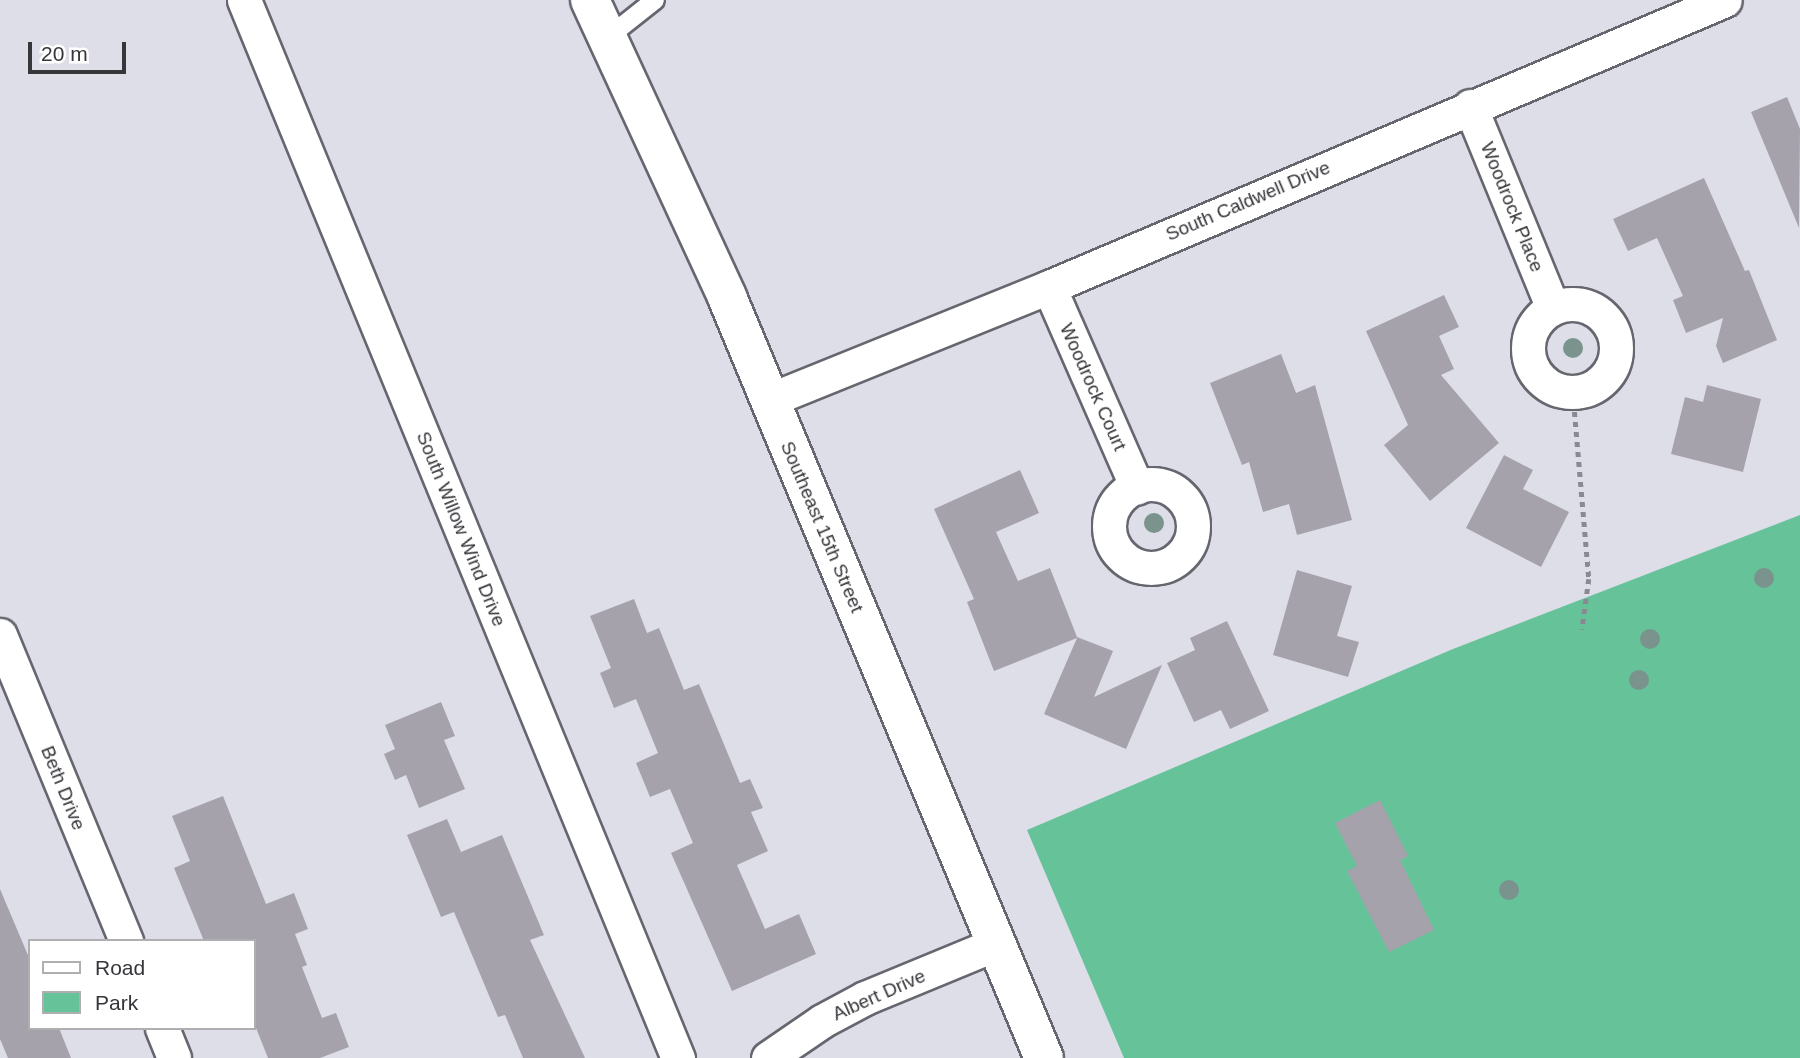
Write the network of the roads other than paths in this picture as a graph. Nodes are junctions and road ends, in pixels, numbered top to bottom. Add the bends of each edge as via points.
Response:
1 (244, 0) edge
2 (590, 0) edge
3 (655, 0) edge
4 (1725, 0) edge
5 (607, 38) junction
6 (1471, 106) junction
7 (1049, 286) junction
8 (1553, 307) junction
9 (769, 400) junction
10 (1137, 487) dead end
11 (0, 635) edge
12 (125, 939) edge
13 (996, 944) junction
14 (163, 1030) edge
15 (174, 1058) edge
16 (678, 1058) edge
17 (768, 1058) edge
18 (1044, 1058) edge

1 - 16 street, South Willow Wind Drive
2 - 5 main road, Southeast 15th Street
3 - 5 lane
4 - 6 street, South Caldwell Drive
5 - 9 main road, Southeast 15th Street via 727,297
6 - 7 street, South Caldwell Drive
6 - 8 street, Woodrock Place
7 - 9 street, South Caldwell Drive
7 - 10 street, Woodrock Court
8 - 8 street via 1581,304 1600,314 1613,331 1615,359 1600,383 1573,392 1547,384 1531,364 1528,351 1534,326
9 - 13 main road, Southeast 15th Street
11 - 12 street, Beth Drive
13 - 17 street, Albert Drive via 865,998
13 - 18 main road, Southeast 15th Street
14 - 15 street

